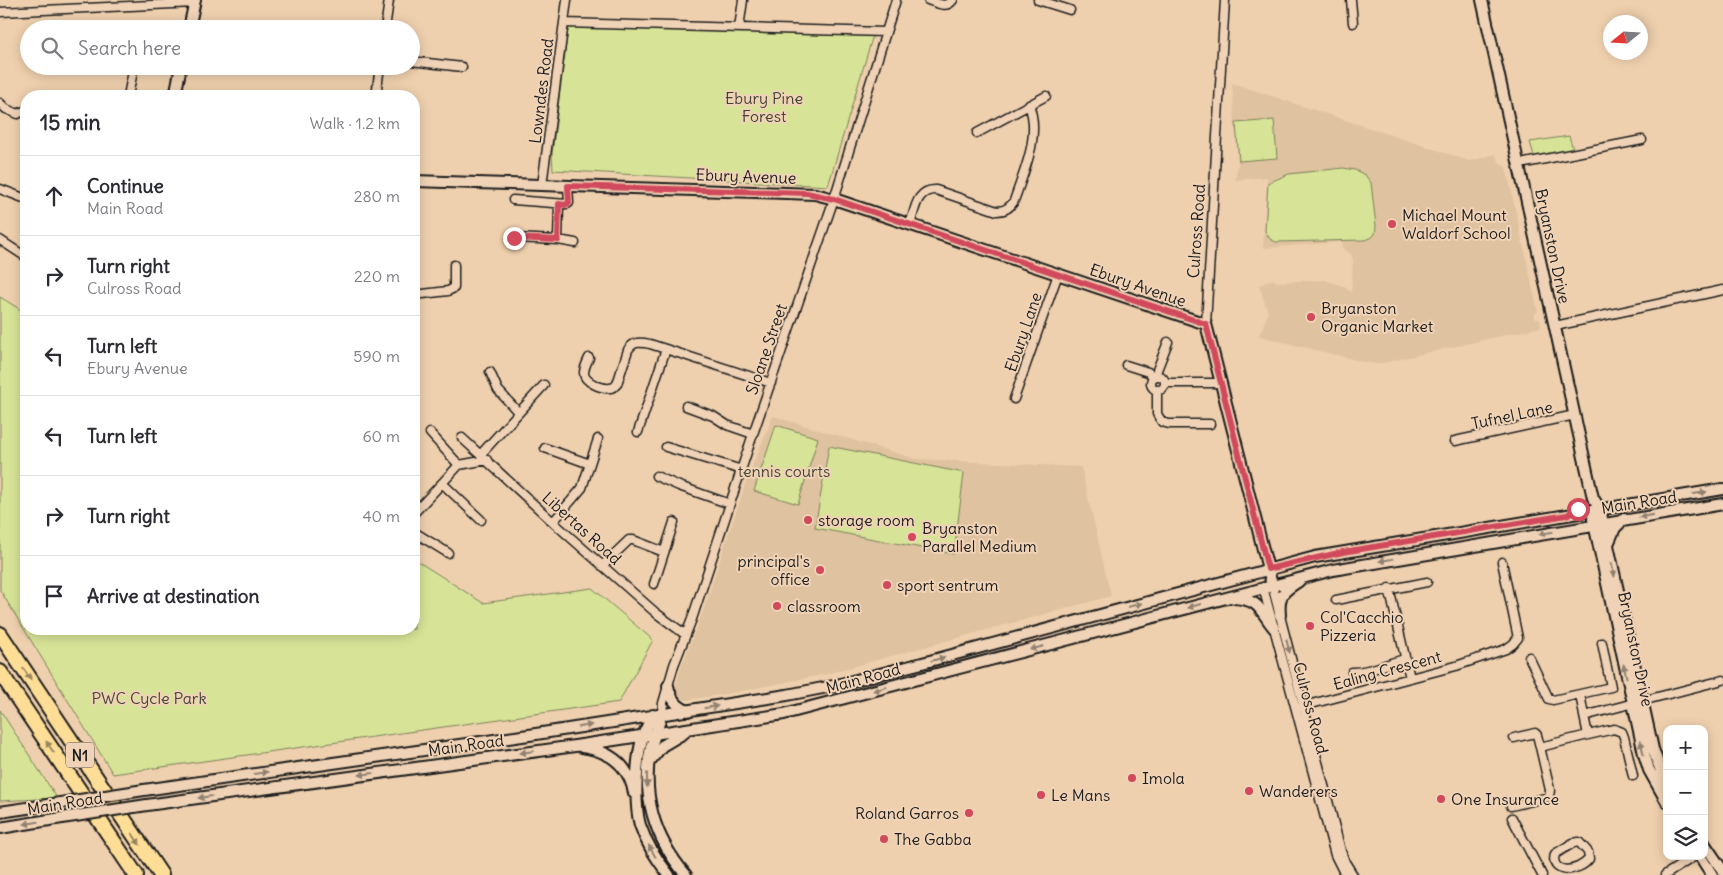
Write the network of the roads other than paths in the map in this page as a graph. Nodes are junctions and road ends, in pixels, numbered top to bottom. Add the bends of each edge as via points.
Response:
1 (389, 0) edge
2 (567, 0) edge
3 (743, 0) edge
4 (896, 0) edge
5 (928, 0) edge
6 (953, 0) edge
7 (1038, 0) edge
8 (1225, 0) edge
9 (1351, 0) edge
10 (1482, 0) edge
11 (195, 2) edge
12 (1070, 10) dead end
13 (0, 12) edge
14 (191, 20) edge
15 (386, 20) edge
16 (1353, 22) dead end
17 (564, 23) junction
18 (739, 28) junction
19 (885, 32) junction
20 (420, 63) edge
21 (462, 67) dead end
22 (132, 75) edge
23 (179, 75) edge
24 (379, 75) edge
25 (129, 90) edge
26 (175, 90) edge
27 (377, 90) edge
28 (1046, 96) dead end
29 (0, 103) edge
30 (1029, 105) junction
31 (20, 113) edge
32 (977, 133) dead end
33 (1642, 140) dead end
34 (1520, 164) junction
35 (420, 182) edge
36 (542, 185) junction
37 (568, 186) junction
38 (0, 189) edge
39 (20, 197) edge
40 (834, 199) junction
41 (513, 200) dead end
42 (559, 204) junction
43 (910, 225) junction
44 (514, 238) dead end
45 (0, 240) edge
46 (558, 240) junction
47 (575, 243) dead end
48 (20, 253) edge
49 (454, 264) dead end
50 (1058, 274) junction
51 (1723, 290) edge
52 (420, 294) edge
53 (1206, 324) junction
54 (1555, 326) junction
55 (1168, 342) dead end
56 (666, 349) junction
57 (589, 358) dead end
58 (1126, 365) dead end
59 (490, 372) dead end
60 (1155, 377) junction
61 (771, 383) junction
62 (1165, 383) junction
63 (1222, 383) junction
64 (544, 385) dead end
65 (1157, 391) junction
66 (1014, 399) dead end
67 (686, 406) dead end
68 (518, 412) junction
69 (1575, 415) junction
70 (1210, 424) dead end
71 (638, 432) dead end
72 (430, 433) dead end
73 (753, 434) junction
74 (462, 438) dead end
75 (598, 439) dead end
76 (1455, 441) dead end
77 (666, 447) dead end
78 (545, 448) dead end
79 (480, 454) junction
80 (487, 460) junction
81 (590, 464) junction
82 (459, 465) junction
83 (742, 470) junction
84 (656, 476) dead end
85 (1589, 477) junction
86 (442, 483) junction
87 (1723, 489) edge
88 (730, 504) junction
89 (1723, 504) edge
90 (420, 506) edge
91 (1596, 510) junction
92 (1567, 515) junction
93 (1624, 519) junction
94 (481, 520) dead end
95 (553, 522) junction
96 (674, 522) dead end
97 (1599, 524) junction
98 (420, 536) edge
99 (1608, 544) junction
100 (664, 552) junction
101 (448, 553) dead end
102 (1502, 562) dead end
103 (602, 566) junction
104 (1264, 570) junction
105 (1306, 576) junction
106 (1427, 582) dead end
107 (654, 584) dead end
108 (1268, 586) junction
109 (1389, 588) junction
110 (1227, 598) junction
111 (1336, 600) dead end
112 (1280, 615) junction
113 (1274, 628) junction
114 (0, 634) edge
115 (686, 635) junction
116 (1602, 643) dead end
117 (1529, 657) dead end
118 (1405, 658) junction
119 (0, 672) edge
120 (1352, 672) dead end
121 (1410, 678) junction
122 (1723, 680) edge
123 (668, 686) junction
124 (1580, 694) junction
125 (1637, 702) junction
126 (1300, 707) junction
127 (689, 711) junction
128 (659, 712) junction
129 (1584, 716) junction
130 (692, 729) junction
131 (656, 733) junction
132 (1588, 734) junction
133 (643, 735) junction
134 (1514, 738) dead end
135 (575, 746) junction
136 (1540, 747) junction
137 (648, 763) junction
138 (1633, 776) dead end
139 (1663, 776) edge
140 (1663, 794) edge
141 (1511, 806) dead end
142 (0, 812) edge
143 (1512, 818) dead end
144 (640, 824) junction
145 (0, 828) edge
146 (1708, 851) edge
147 (1688, 860) edge
148 (1703, 860) edge
149 (1556, 865) junction
150 (1723, 871) edge
151 (1542, 874) edge
152 (136, 875) edge
153 (161, 875) edge
154 (669, 875) edge
155 (686, 875) edge
156 (1345, 875) edge
157 (1353, 875) edge
158 (1664, 875) edge
159 (1712, 875) edge

1 - 15 street
2 - 17 street, Lowndes Road
3 - 18 street
4 - 19 street, Sloane Street
5 - 6 street via 946,5
7 - 12 street
8 - 53 street, Culross Road
9 - 16 street
10 - 34 main road, Bryanston Drive
11 - 13 street
11 - 14 main road
17 - 18 street
17 - 36 street, Lowndes Road
18 - 19 street
19 - 40 street, Sloane Street
20 - 21 street
22 - 25 street
23 - 26 main road
24 - 27 street
28 - 30 street
29 - 31 street via 6,109
30 - 32 street
30 - 43 street via 1032,144 1009,208 997,211 929,190 918,199
33 - 34 street
34 - 54 main road, Bryanston Drive
35 - 36 main road, Ebury Avenue
36 - 37 main road, Ebury Avenue
37 - 40 main road, Ebury Avenue via 807,193
37 - 42 street via 569,203
38 - 39 street
40 - 43 main road, Ebury Avenue
40 - 61 street, Sloane Street
41 - 42 street
42 - 46 street
43 - 50 main road, Ebury Avenue
44 - 46 street
45 - 48 street
46 - 47 street
49 - 52 street via 454,288
50 - 53 main road, Ebury Avenue
50 - 66 street, Ebury Lane
51 - 54 street
53 - 63 main road, Culross Road
54 - 69 main road, Bryanston Drive
55 - 60 street
56 - 57 street via 644,342 631,346 617,384 610,388 585,378
56 - 61 street
56 - 71 street
58 - 60 street
59 - 68 street via 500,393
60 - 62 street via 1162,378
60 - 65 street via 1151,385
61 - 73 street, Sloane Street
62 - 63 street
62 - 65 street via 1162,390
63 - 104 main road, Culross Road via 1263,547
64 - 68 street
65 - 70 street via 1158,414 1162,422
67 - 73 street via 713,416 727,426
68 - 79 street
69 - 76 street, Tufnel Lane
69 - 85 main road, Bryanston Drive
72 - 82 street
73 - 83 street, Sloane Street
74 - 79 street, Libertas Road
75 - 81 street
77 - 83 street
78 - 81 street
79 - 80 street, Libertas Road
80 - 82 street
80 - 95 street, Libertas Road
81 - 95 street via 582,488
82 - 86 street
83 - 88 street, Sloane Street
84 - 88 street
85 - 91 main road, Bryanston Drive
85 - 92 main road via 1586,503
86 - 90 street
86 - 94 street
91 -> 87 main road, Main Road
88 - 115 street, Sloane Street
89 -> 93 main road, Main Road
91 - 92 main road, Main Road
91 - 97 main road, Bryanston Drive
92 - 104 main road, Main Road via 1343,552
93 - 97 main road, Main Road
93 - 99 main road via 1615,528
95 - 103 street, Libertas Road
96 - 100 street
97 - 99 main road, Bryanston Drive
97 -> 105 main road, Main Road
125 -> 97 main road, Bryanston Drive
98 - 101 street
99 -> 125 main road, Bryanston Drive
100 - 103 street via 629,540
100 - 107 street
102 - 121 street, Ealing Crescent via 1518,638 1506,649
103 - 115 street, Libertas Road via 656,614
104 - 108 main road, Culross Road
127 -> 104 main road, Main Road via 787,695 880,674
105 - 108 main road, Main Road
105 - 112 main road via 1283,593
106 - 109 street
108 - 110 main road, Main Road
108 - 112 street, Culross Road
108 - 113 street, Culross Road
109 - 111 street
109 - 118 street
110 - 113 main road via 1255,602
110 -> 130 main road, Main Road via 809,708
112 -> 126 street, Culross Road
113 - 126 street, Culross Road
114 -> 153 highway, N1
115 - 123 street, Sloane Street
116 - 124 street via 1611,686
117 - 124 street via 1549,699
118 - 120 street via 1371,671
118 - 121 street
152 -> 119 highway, N1
121 - 126 street, Ealing Crescent
122 - 125 street
123 - 127 main road via 674,702
123 - 128 street, Sloane Street
124 - 129 street
125 - 129 street
125 - 139 main road, Bryanston Drive
140 -> 125 main road, Bryanston Drive via 1647,763
126 - 156 street, Culross Road via 1335,855
126 - 157 street, Culross Road via 1341,852
127 - 128 main road, Main Road
128 - 131 main road, Sloane Street
128 - 133 main road, Sloane Street
142 -> 128 main road, Main Road, bridge via 536,734
129 - 132 street
130 - 131 main road, Main Road
130 - 137 main road via 662,746
131 - 133 main road, Main Road
131 - 137 main road, Sloane Street
132 - 136 street
132 - 138 street via 1622,732
133 - 135 main road, Main Road
133 - 144 main road, Sloane Street via 637,783
134 - 136 street via 1536,733
135 - 144 main road via 603,752 622,766 632,785
135 -> 145 main road, Main Road, bridge
136 - 141 street via 1550,795
137 -> 155 main road, Sloane Street via 647,792 652,816 671,857
143 - 151 street
154 -> 144 main road, Sloane Street via 651,849
146 - 150 main road
147 - 158 street
148 - 159 main road
149 - 149 street via 1555,854 1573,843 1581,844 1590,856 1586,863 1570,872 1562,872
149 - 151 street

